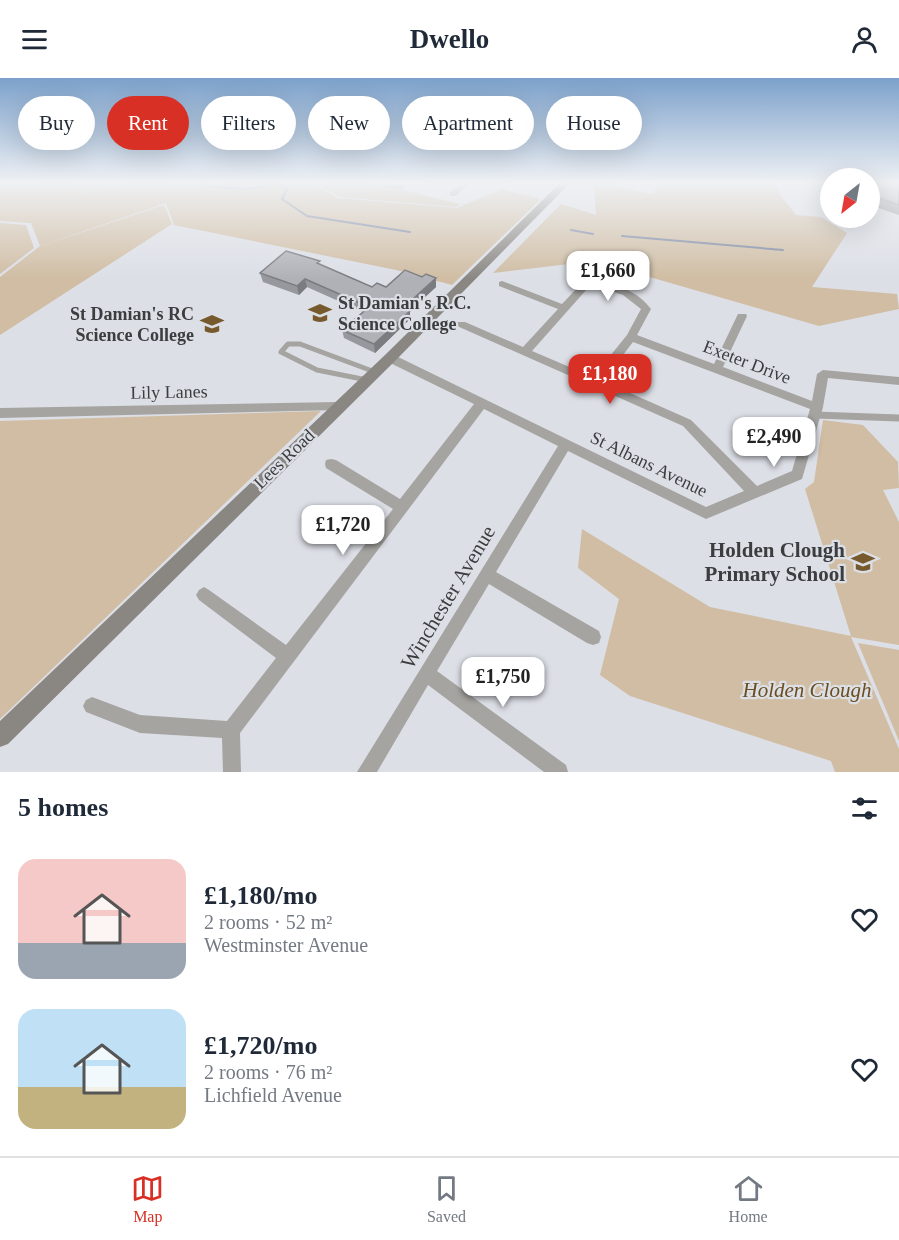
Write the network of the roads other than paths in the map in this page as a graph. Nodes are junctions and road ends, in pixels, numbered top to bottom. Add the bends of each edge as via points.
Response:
1 (534, 214) edge
2 (502, 284) dead end
3 (563, 308) junction
4 (742, 316) dead end
5 (461, 324) dead end
6 (631, 337) junction
7 (525, 352) junction
8 (390, 358) junction
9 (717, 369) junction
10 (371, 376) junction
11 (899, 381) edge
12 (595, 383) junction
13 (482, 403) junction
14 (338, 406) junction
15 (816, 411) junction
16 (0, 413) edge
17 (899, 418) edge
18 (566, 443) junction
19 (330, 464) dead end
20 (755, 493) junction
21 (402, 507) junction
22 (486, 574) junction
23 (204, 595) dead end
24 (592, 637) dead end
25 (287, 656) junction
26 (426, 673) junction
27 (92, 706) dead end
28 (231, 730) junction
29 (0, 736) edge
30 (232, 772) edge
31 (366, 772) edge
32 (559, 772) edge

1 - 8 main road, Lees Road
2 - 3 street
3 - 6 street via 584,286 591,284 636,297 646,309
3 - 7 street
4 - 9 street
5 - 7 street
6 - 9 street, Exeter Drive
6 - 12 street
7 - 12 street
8 - 10 main road, Lees Road
8 - 13 street, St Albans Avenue
9 - 15 street, Exeter Drive
10 - 10 lane via 328,373 281,352 288,344 300,344
10 - 14 main road, Lees Road
11 - 15 street, St Albans Avenue via 823,374
12 - 20 street via 687,423
13 - 18 street, St Albans Avenue
13 - 21 street
14 - 16 street, Lily Lanes
14 - 29 main road, Lees Road
15 - 17 lane via 840,418
15 - 20 street, St Albans Avenue via 797,475
18 - 20 street, St Albans Avenue via 706,513
18 - 22 street, Winchester Avenue
19 - 21 street
21 - 25 street
22 - 24 street
22 - 26 street, Winchester Avenue
23 - 25 street
25 - 28 street
26 - 31 street, Winchester Avenue
26 - 32 street
27 - 28 street via 140,724
28 - 30 street

